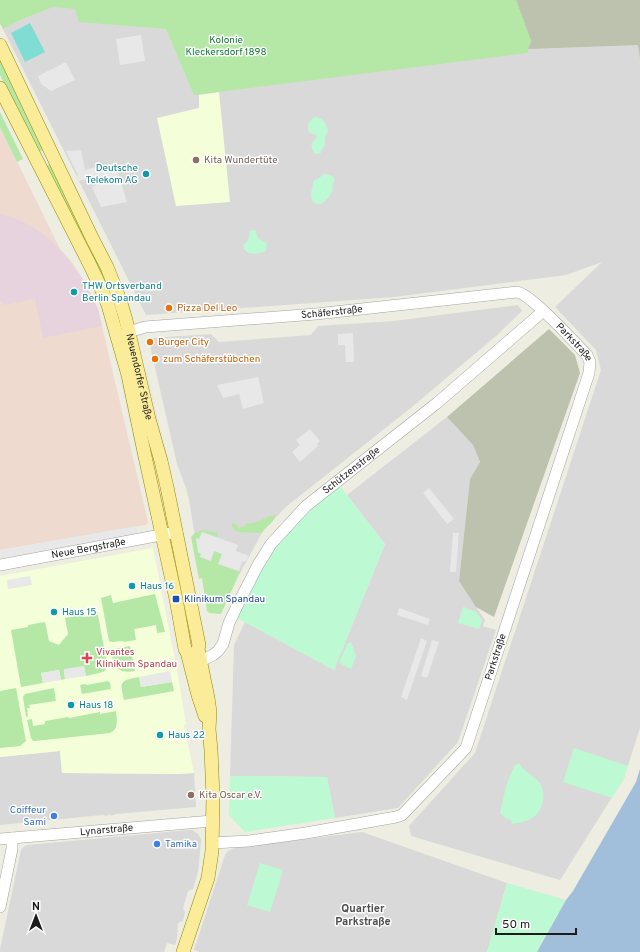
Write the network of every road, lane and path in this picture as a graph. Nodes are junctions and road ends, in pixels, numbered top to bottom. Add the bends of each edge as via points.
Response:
1 (0, 45) edge
2 (0, 88) edge
3 (543, 311) junction
4 (129, 332) junction
5 (119, 341) junction
6 (176, 532) junction
7 (162, 535) junction
8 (0, 564) edge
9 (195, 663) junction
10 (212, 821) junction
11 (12, 838) junction
12 (0, 839) edge
13 (212, 843) junction
14 (0, 907) edge
15 (183, 952) edge

1 - 4 main road, Neuendorfer Straße via 107,267
2 - 5 main road, Neuendorfer Straße via 100,286
3 - 4 street, Schäferstraße via 529,298 517,292 316,314 145,327
3 - 9 street, Schützenstraße via 437,403 306,506 275,540 258,565 229,623 223,644 214,656
3 - 13 street, Parkstraße via 587,355 590,362 589,373 466,748 402,815 306,833 232,843
4 - 5 street, Schäferstraße
4 - 6 main road, Neuendorfer Straße
5 - 7 main road, Neuendorfer Straße
6 - 7 street, Neue Bergstraße
6 - 9 main road, Neuendorfer Straße via 199,645
7 - 8 street, Neue Bergstraße
7 - 9 main road, Neuendorfer Straße via 185,648
9 - 10 main road, Neuendorfer Straße via 208,698 210,712
10 - 11 street, Lynarstraße
10 - 13 main road, Neuendorfer Straße
11 - 12 street, Lynarstraße
11 - 14 street
13 - 15 main road, Neuendorfer Straße via 208,878

